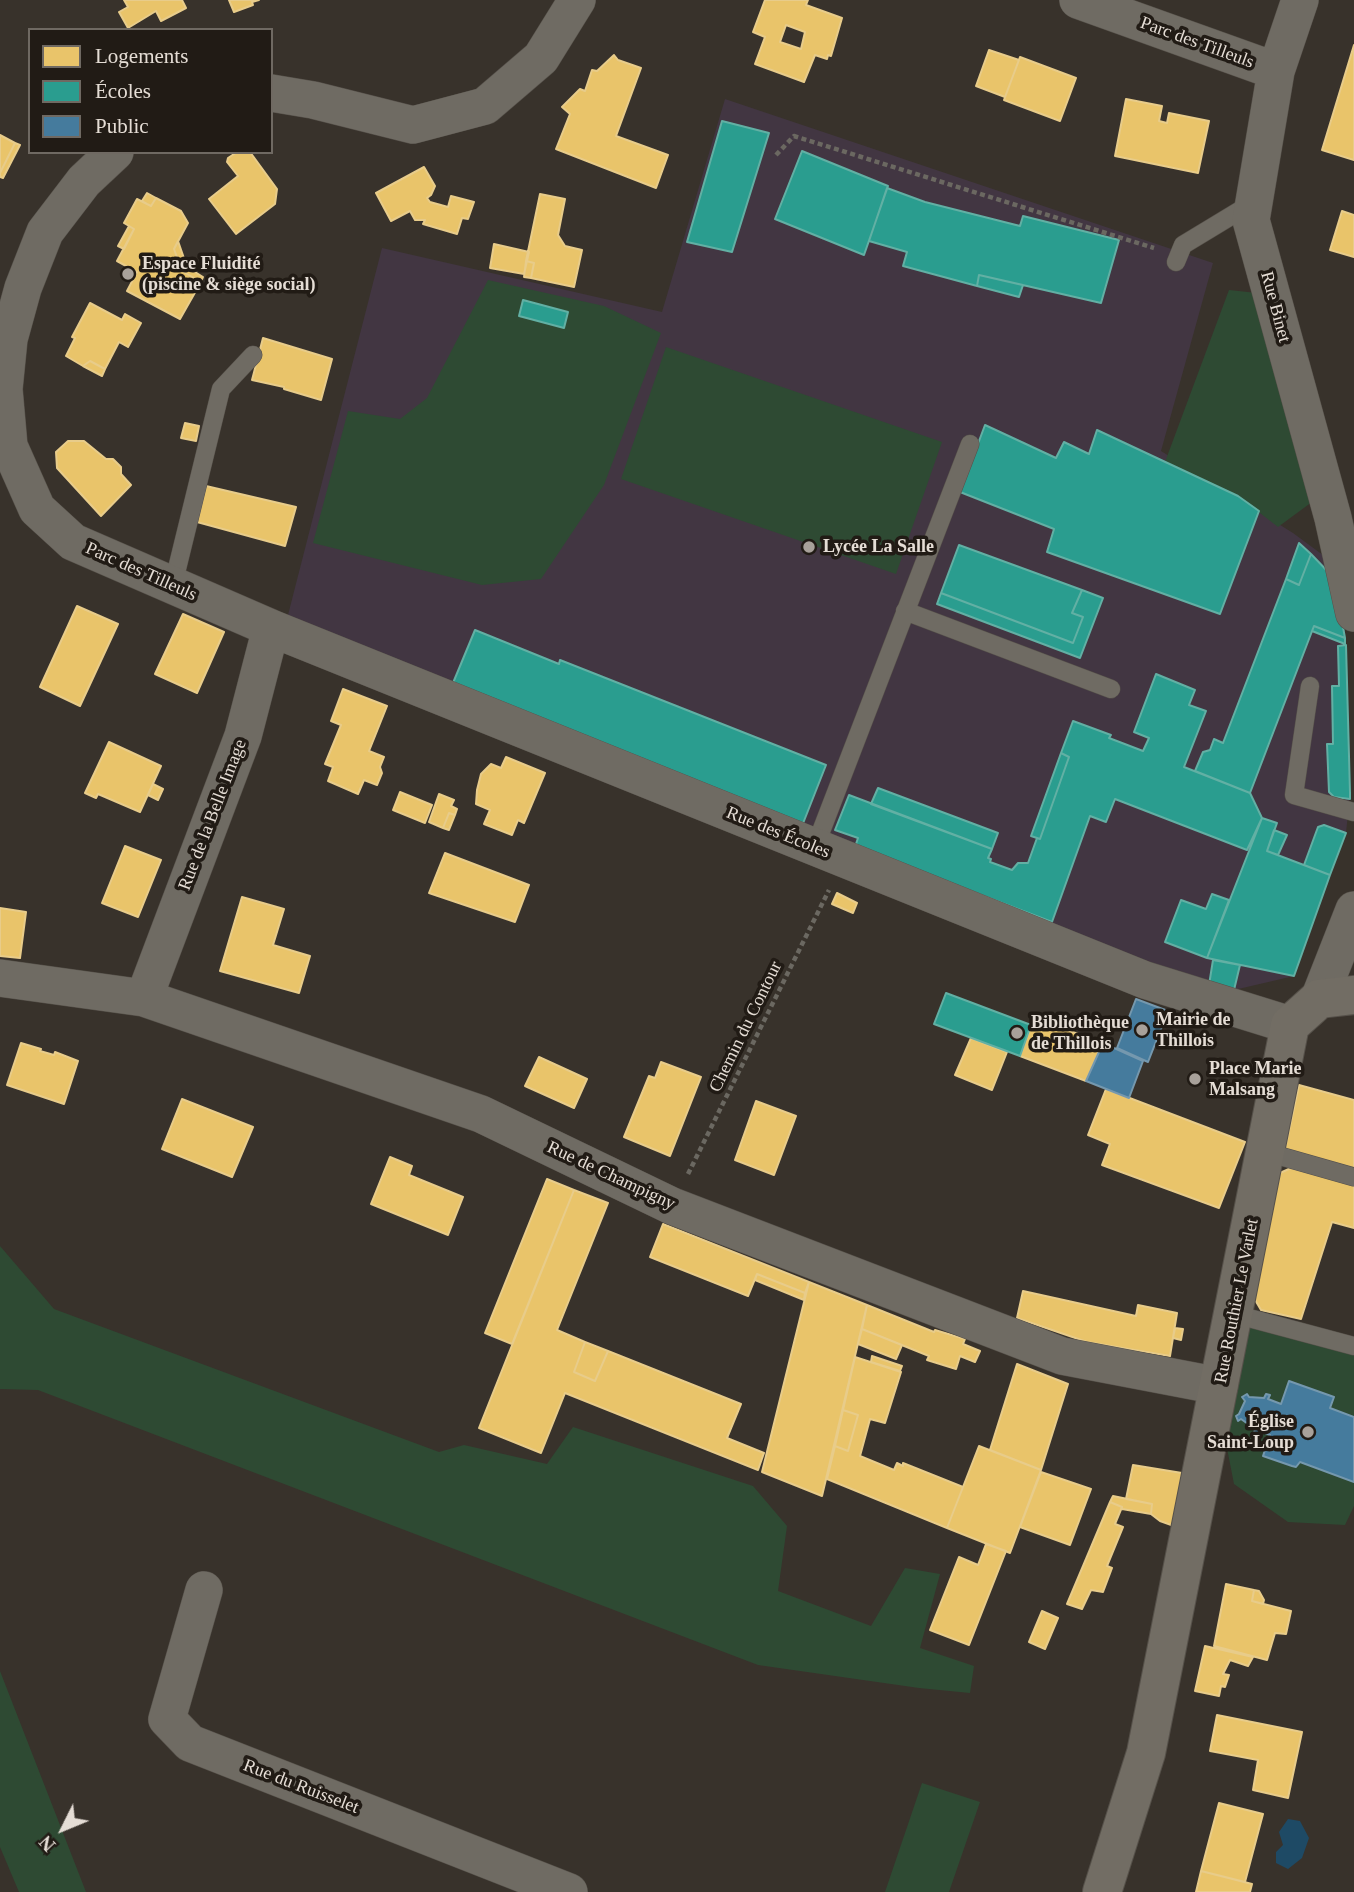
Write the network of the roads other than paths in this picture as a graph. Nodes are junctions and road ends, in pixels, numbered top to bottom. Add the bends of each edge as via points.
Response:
1 (577, 0) edge
2 (1078, 0) edge
3 (1300, 0) edge
4 (1276, 71) junction
5 (273, 93) edge
6 (113, 154) edge
7 (1254, 202) junction
8 (1177, 259) road end
9 (253, 355) dead end
10 (970, 443) dead end
11 (173, 586) junction
12 (905, 611) junction
13 (1354, 613) edge
14 (271, 628) junction
15 (1310, 685) dead end
16 (1111, 689) dead end
17 (1354, 812) edge
18 (817, 848) junction
19 (1354, 910) edge
20 (0, 978) edge
21 (1336, 997) edge
22 (144, 998) junction
23 (1290, 1025) junction
24 (1266, 1152) junction
25 (1354, 1177) edge
26 (1234, 1314) junction
27 (1354, 1346) edge
28 (1219, 1386) junction
29 (204, 1590) dead end
30 (569, 1892) edge
31 (1102, 1892) edge

1 - 5 street via 541,58 485,106 413,125
2 - 4 street, Parc des Tilleuls
3 - 4 street, Rue Binet
4 - 7 street, Rue Binet
6 - 11 street, Parc des Tilleuls via 84,181 46,232 23,288 9,339 4,389 9,446 37,509 73,542
7 - 8 lane via 1183,244
7 - 13 street, Rue Binet via 1251,220 1333,518
9 - 11 lane via 221,390
10 - 12 lane
11 - 14 street, Parc des Tilleuls
12 - 16 lane
12 - 18 lane
14 - 18 street, Rue des Écoles
14 - 22 street, Rue de la Belle Image via 243,736
15 - 17 lane via 1294,795
18 - 23 street, Rue des Écoles via 1145,980
19 - 21 street
20 - 22 street, Rue de Champigny
21 - 23 street
22 - 28 street, Rue de Champigny via 481,1114 673,1206 1062,1356
23 - 24 street, Rue Routhier Le Varlet
24 - 25 lane
24 - 26 street, Rue Routhier Le Varlet
26 - 27 lane
26 - 28 street, Rue Routhier Le Varlet
28 - 31 street, Rue Routhier Le Varlet via 1146,1753
29 - 30 street, Rue du Ruisselet via 167,1719 190,1743

